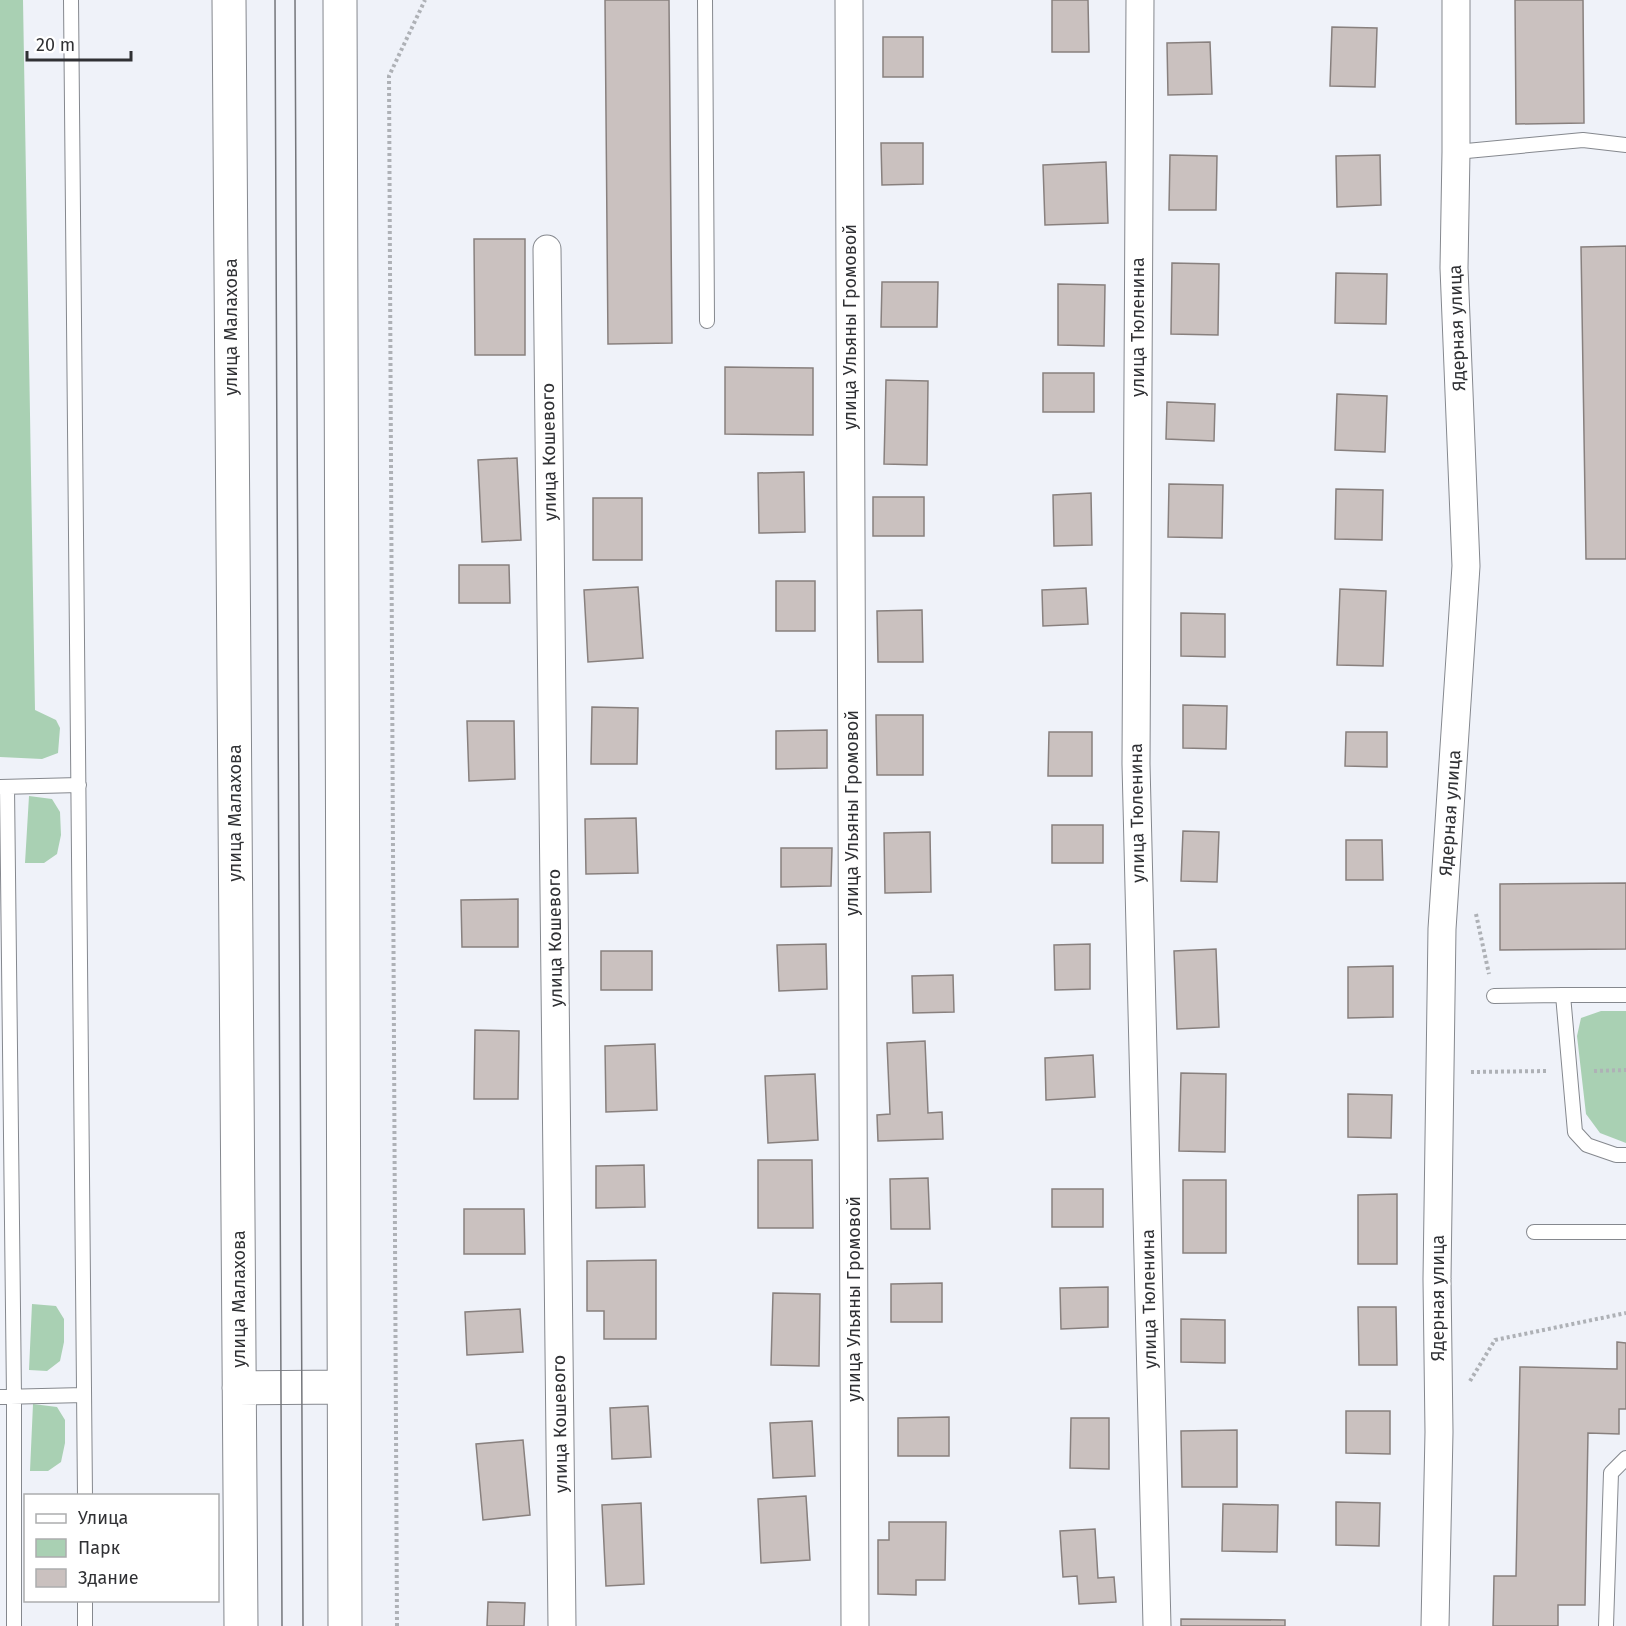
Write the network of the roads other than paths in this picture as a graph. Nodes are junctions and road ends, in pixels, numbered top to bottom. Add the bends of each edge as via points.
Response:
1 (71, 0) edge
2 (229, 0) edge
3 (340, 0) edge
4 (705, 0) edge
5 (849, 0) edge
6 (1140, 0) edge
7 (1456, 0) edge
8 (1626, 145) edge
9 (1456, 152) junction
10 (547, 249) dead end
11 (707, 321) dead end
12 (79, 785) junction
13 (3, 787) edge
14 (1563, 995) junction
15 (1626, 995) edge
16 (1494, 996) dead end
17 (1626, 1155) edge
18 (1534, 1232) dead end
19 (1626, 1232) edge
20 (344, 1387) junction
21 (239, 1388) junction
22 (84, 1395) junction
23 (7, 1397) edge
24 (1626, 1458) edge
25 (85, 1494) edge
26 (85, 1602) edge
27 (14, 1626) edge
28 (85, 1626) edge
29 (241, 1626) edge
30 (345, 1626) edge
31 (562, 1626) edge
32 (855, 1626) edge
33 (1157, 1626) edge
34 (1436, 1626) edge
35 (1606, 1626) edge

1 - 12 lane
2 - 21 main road, улица Малахова
3 - 20 main road
4 - 11 lane
5 - 32 street, улица Ульяны Громовой
6 - 33 street, улица Тюленина via 1136,764
7 - 9 street, Ядерная улица
8 - 9 lane via 1583,140
9 - 34 street, Ядерная улица via 1454,268 1466,566 1442,929
10 - 31 street, улица Кошевого
12 - 13 lane
12 - 22 lane
13 - 23 lane
14 - 15 lane
14 - 16 lane
14 - 17 lane via 1575,1132 1587,1146
18 - 19 lane
20 - 21 main road
20 - 30 main road
21 - 29 main road, улица Малахова
22 - 23 lane
22 - 25 lane
23 - 27 lane
24 - 35 lane via 1611,1473
26 - 28 lane

